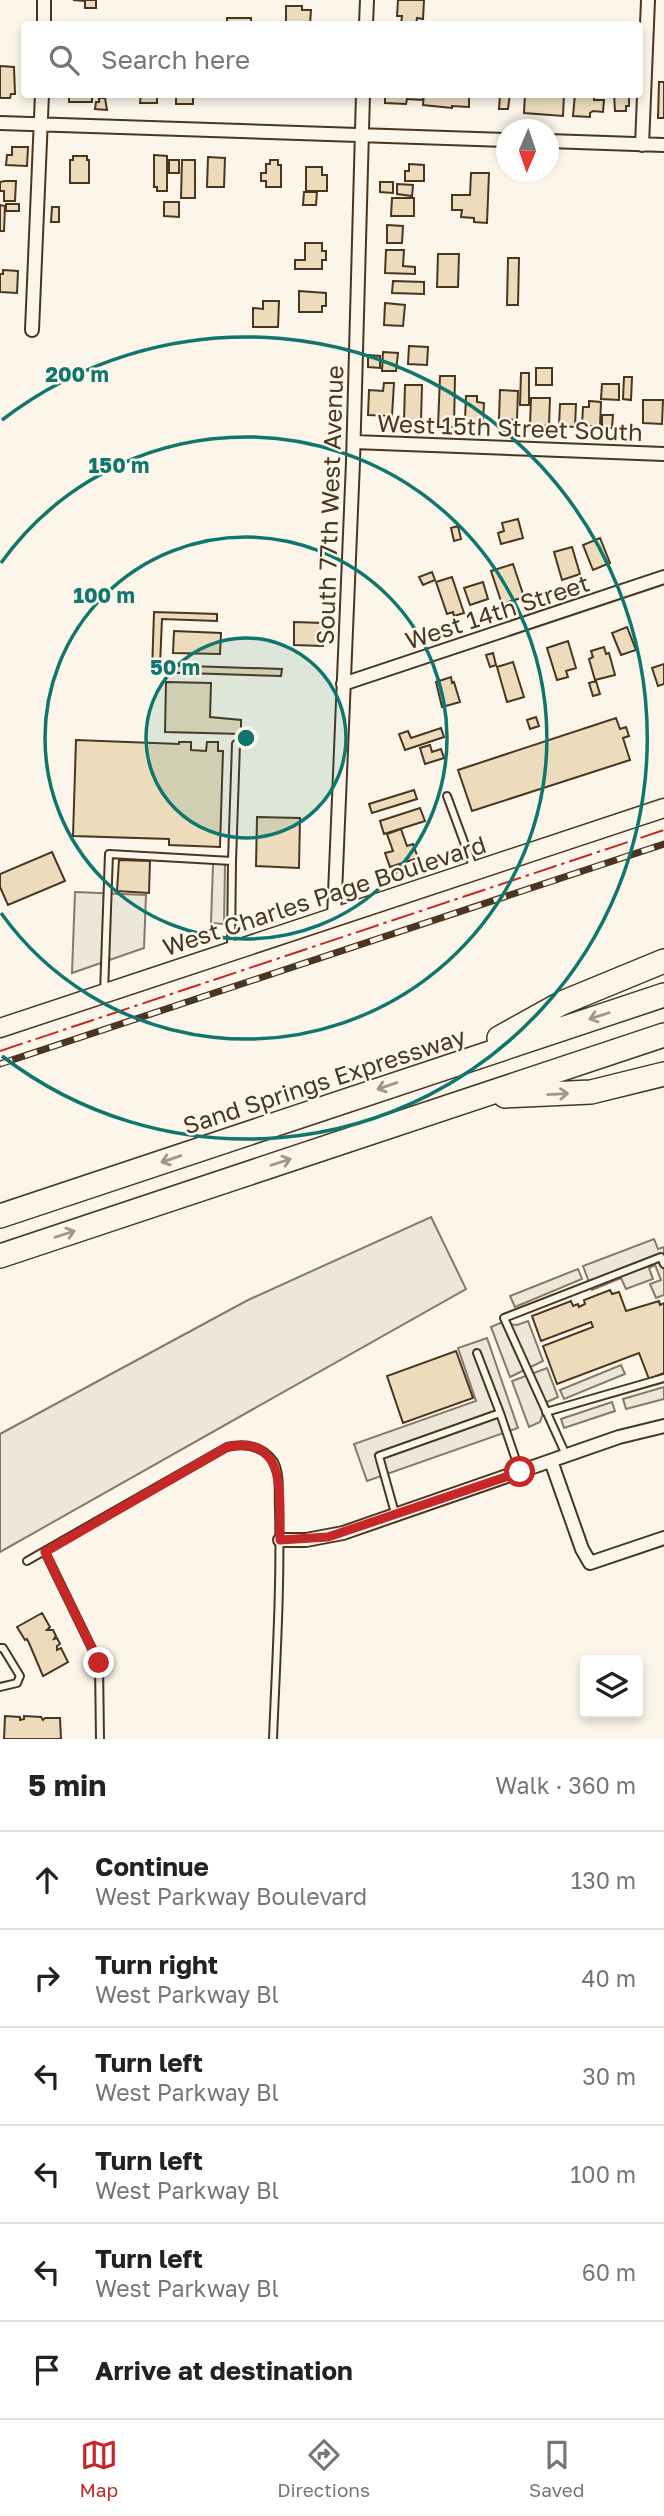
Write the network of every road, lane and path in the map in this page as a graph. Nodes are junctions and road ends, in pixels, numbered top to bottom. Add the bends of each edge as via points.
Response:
1 (44, 0) edge
2 (367, 0) edge
3 (648, 0) edge
4 (44, 21) edge
5 (366, 21) edge
6 (42, 98) edge
7 (363, 98) edge
8 (0, 123) edge
9 (40, 125) junction
10 (362, 134) junction
11 (496, 140) edge
12 (559, 141) edge
13 (642, 145) junction
14 (664, 145) edge
15 (32, 330) dead end
16 (354, 442) junction
17 (664, 454) edge
18 (664, 577) edge
19 (343, 684) junction
20 (236, 744) dead end
21 (447, 796) dead end
22 (664, 808) edge
23 (232, 861) junction
24 (474, 871) junction
25 (334, 918) junction
26 (231, 951) junction
27 (664, 961) edge
28 (104, 995) junction
29 (664, 995) edge
30 (0, 1028) edge
31 (664, 1035) edge
32 (452, 1065) junction
33 (664, 1074) edge
34 (476, 1098) junction
35 (0, 1216) edge
36 (0, 1256) edge
37 (664, 1264) edge
38 (477, 1353) dead end
39 (664, 1378) edge
40 (547, 1412) junction
41 (500, 1413) junction
42 (664, 1426) edge
43 (566, 1455) junction
44 (551, 1461) junction
45 (520, 1472) junction
46 (395, 1513) junction
47 (664, 1538) edge
48 (280, 1540) junction
49 (45, 1552) junction
50 (27, 1561) dead end
51 (0, 1648) edge
52 (0, 1687) edge
53 (100, 1739) edge
54 (273, 1739) edge

1 - 4 street
2 - 5 street
3 - 13 street
6 - 9 street
7 - 10 street, South 77th West Avenue
8 - 9 street
9 - 10 street
9 - 15 street
10 - 11 street
10 - 16 street, South 77th West Avenue
12 - 13 street
13 - 14 street
16 - 17 street, West 15th Street South
16 - 19 street, South 77th West Avenue
18 - 19 street, West 14th Street
19 - 25 street, South 77th West Avenue
20 - 23 lane
21 - 24 lane
22 - 24 main road, West Charles Page Boulevard
23 - 26 lane
23 - 28 lane via 109,854
24 - 25 main road, West Charles Page Boulevard
25 - 26 main road, West Charles Page Boulevard
26 - 28 main road, West Charles Page Boulevard
27 - 32 highway via 562,1003
28 - 30 main road, West Charles Page Boulevard
29 -> 32 highway, Sand Springs Expressway
31 - 34 highway
32 -> 35 highway, Sand Springs Expressway
34 -> 33 highway via 592,1092
36 -> 34 highway
37 - 40 lane via 661,1257 504,1318
38 - 41 lane
39 - 40 lane
40 - 43 lane
41 - 45 lane
41 - 46 lane via 379,1456
42 - 43 street
43 - 44 street
44 - 45 street
44 - 47 street via 590,1563
45 - 46 street
46 - 48 street via 328,1537
48 - 49 lane via 274,1463 256,1447 238,1444
48 - 54 lane
49 - 50 lane
49 - 53 lane via 99,1663
51 - 52 lane via 20,1676 17,1683

